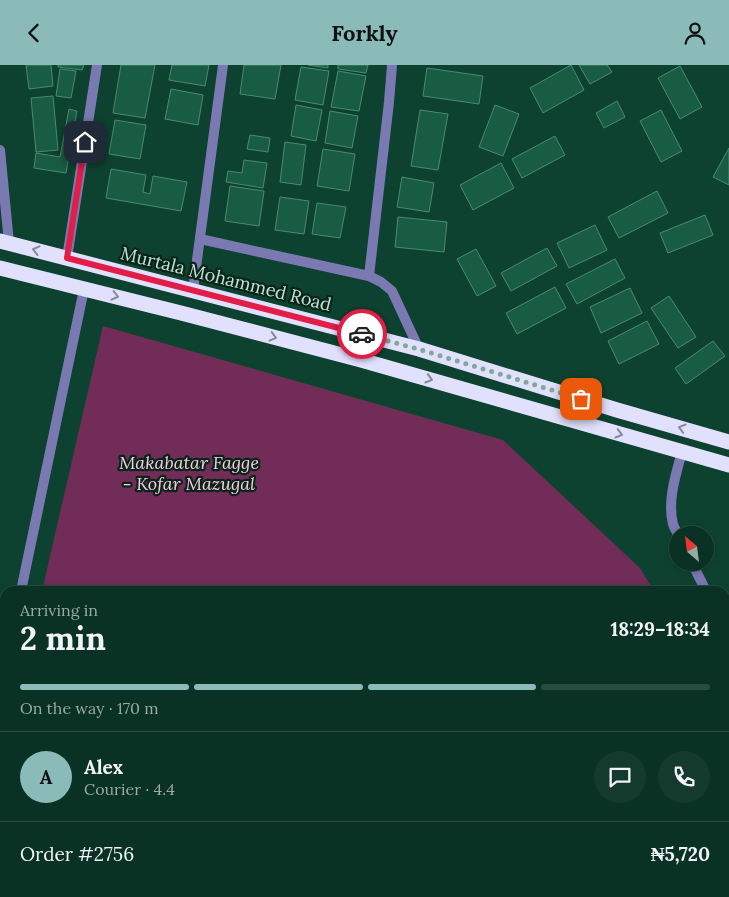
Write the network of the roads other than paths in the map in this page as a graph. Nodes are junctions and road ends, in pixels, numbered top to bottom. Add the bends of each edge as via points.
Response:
1 (97, 65) edge
2 (223, 65) edge
3 (392, 65) edge
4 (0, 150) edge
5 (200, 239) junction
6 (4, 242) edge
7 (67, 258) junction
8 (0, 268) edge
9 (369, 276) junction
10 (84, 289) junction
11 (193, 290) junction
12 (418, 349) junction
13 (729, 442) edge
14 (682, 452) junction
15 (729, 465) edge
16 (674, 526) edge
17 (696, 571) edge
18 (22, 586) edge
19 (704, 586) edge

1 - 7 street
2 - 5 street
3 - 9 street
4 - 6 street
5 - 9 street
5 - 11 street
7 -> 6 highway, Murtala Mohammed Road
7 - 11 highway, Murtala Mohammed Road
8 - 10 highway
9 - 12 street via 392,291
10 -> 14 highway via 361,360
10 - 18 street
11 - 12 highway, Murtala Mohammed Road
13 -> 12 highway, Murtala Mohammed Road
14 - 15 highway
14 - 16 street via 673,487
17 - 19 street

